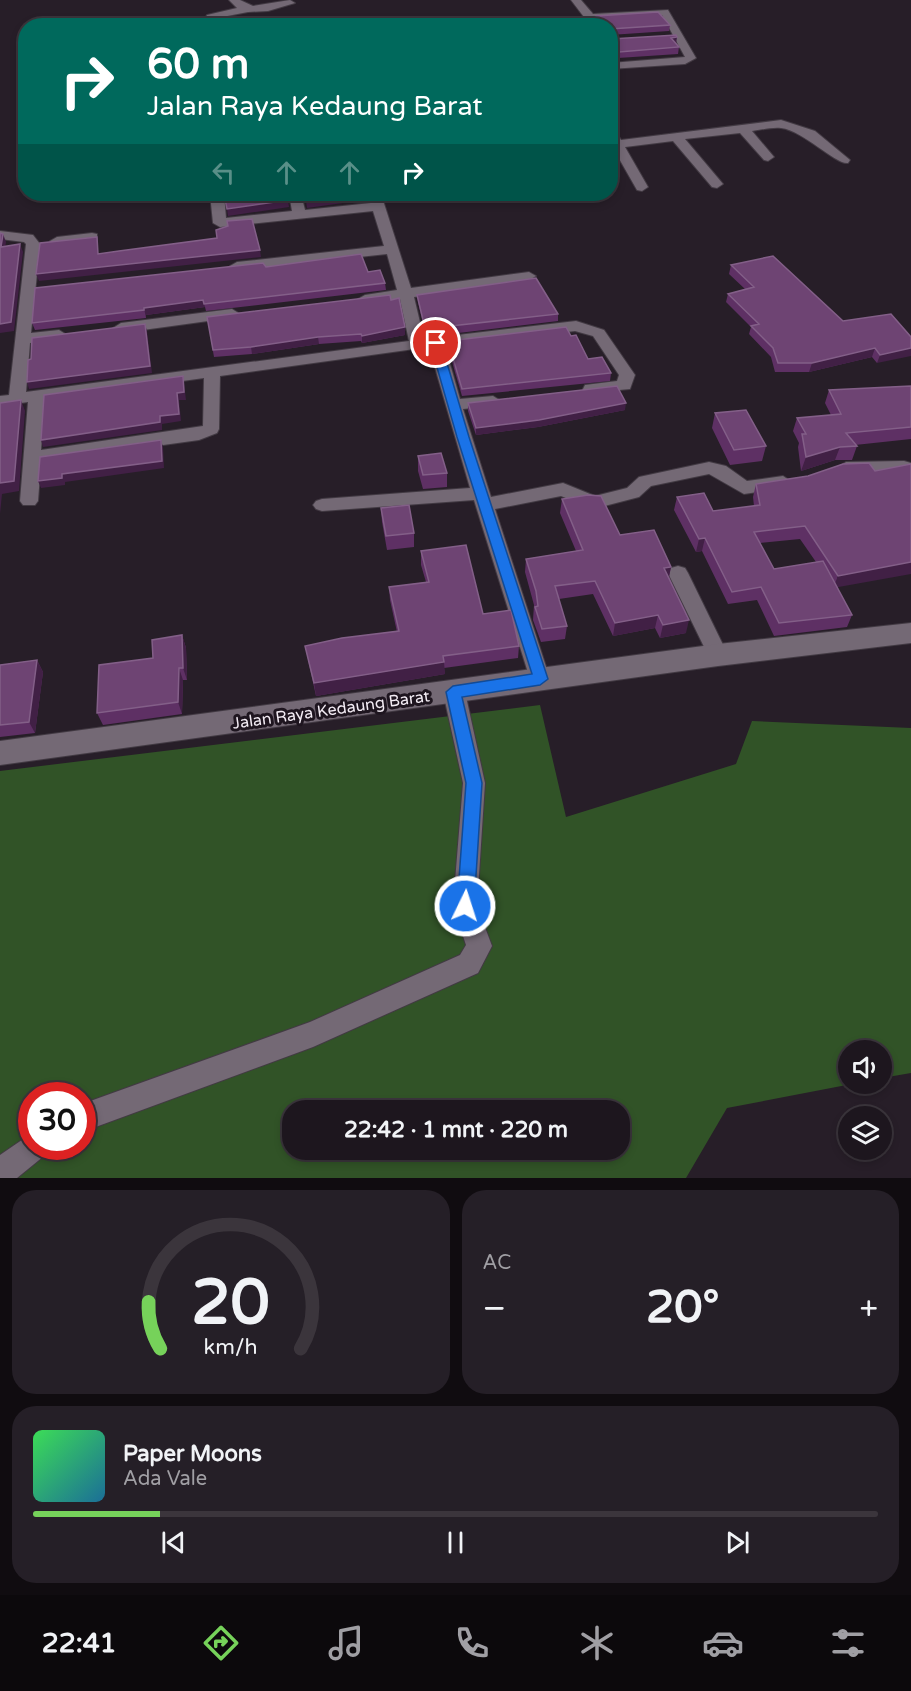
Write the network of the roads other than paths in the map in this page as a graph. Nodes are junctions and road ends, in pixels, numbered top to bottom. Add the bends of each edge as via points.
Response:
1 (234, 0) edge
2 (303, 0) edge
3 (576, 0) edge
4 (290, 3) junction
5 (246, 9) junction
6 (299, 11) dead end
7 (212, 18) edge
8 (588, 18) edge
9 (615, 18) edge
10 (618, 65) edge
11 (743, 129) junction
12 (676, 137) junction
13 (618, 141) edge
14 (618, 150) edge
15 (768, 158) dead end
16 (844, 160) dead end
17 (717, 184) dead end
18 (642, 187) dead end
19 (218, 201) edge
20 (296, 201) edge
21 (371, 201) edge
22 (377, 201) edge
23 (299, 214) junction
24 (0, 235) edge
25 (92, 237) edge
26 (33, 244) junction
27 (393, 249) junction
28 (217, 268) edge
29 (529, 276) edge
30 (406, 294) junction
31 (348, 301) edge
32 (244, 313) edge
33 (104, 330) edge
34 (70, 334) edge
35 (23, 339) junction
36 (436, 343) junction
37 (418, 344) junction
38 (212, 372) junction
39 (570, 392) edge
40 (37, 395) junction
41 (17, 398) junction
42 (512, 399) edge
43 (0, 401) edge
44 (454, 405) junction
45 (34, 457) junction
46 (911, 470) edge
47 (827, 471) edge
48 (798, 480) edge
49 (484, 499) junction
50 (29, 501) dead end
51 (322, 505) dead end
52 (678, 573) dead end
53 (911, 633) edge
54 (718, 655) junction
55 (540, 679) junction
56 (453, 692) junction
57 (0, 753) edge
58 (96, 1113) edge
59 (18, 1159) edge
60 (0, 1173) edge

1 - 5 street
2 - 4 street
3 - 8 street
4 - 5 street
4 - 6 street
5 - 7 street
9 - 10 street via 664,12 675,36 690,55 688,60
11 - 12 street
11 - 15 street
11 - 16 street via 781,124 811,134
12 - 13 street
12 - 17 street
14 - 18 street
19 - 23 street via 220,223
20 - 23 street
21 - 23 street
22 - 27 street
24 - 26 street via 28,238
25 - 26 street
26 - 35 street via 35,289
27 - 28 street
27 - 30 street
29 - 30 street
30 - 31 street
30 - 37 street
32 - 33 street
34 - 35 street
35 - 41 street
36 - 37 street
36 - 39 street via 582,326 599,333 627,375 624,384
36 - 44 street
37 - 38 street
38 - 40 street
38 - 45 street via 211,429 199,434
40 - 41 street
40 - 45 street
41 - 43 street
42 - 44 street
44 - 49 street
45 - 50 street
46 - 47 street via 904,467
48 - 49 street via 744,488 720,470 709,468 645,481 633,493 593,503 563,489
49 - 51 street
49 - 55 street
52 - 54 street
53 - 54 street, Jalan Raya Kedaung Barat
54 - 55 street, Jalan Raya Kedaung Barat
55 - 56 street, Jalan Raya Kedaung Barat
56 - 57 street, Jalan Raya Kedaung Barat
56 - 58 street via 474,783 465,906 479,946 469,964 313,1034
59 - 60 street

